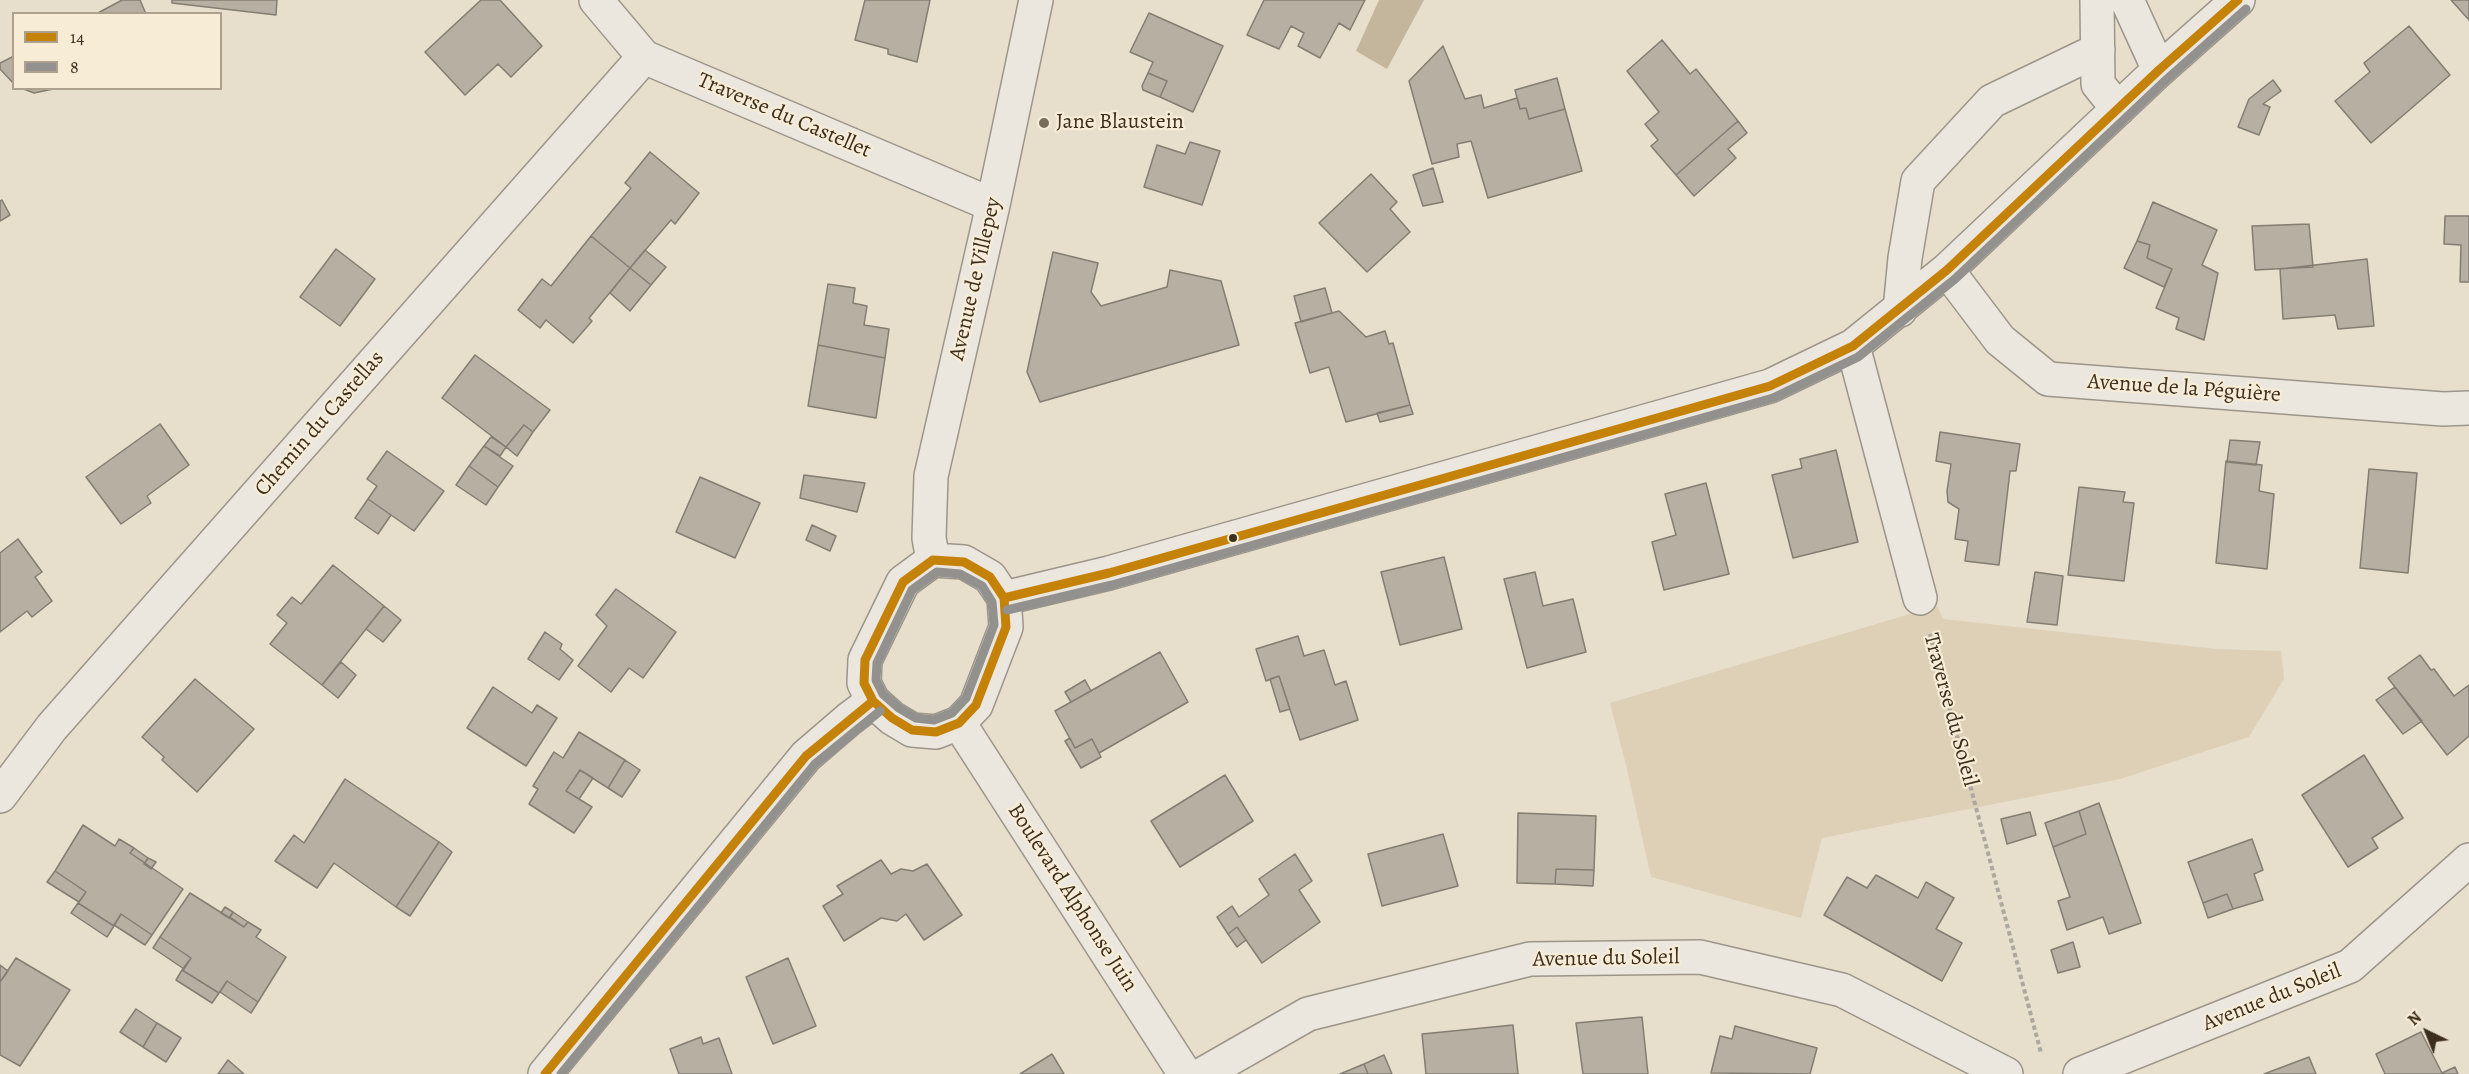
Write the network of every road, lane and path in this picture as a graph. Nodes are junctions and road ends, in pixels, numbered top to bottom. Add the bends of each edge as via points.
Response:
1 (596, 0) edge
2 (1036, 0) edge
3 (2097, 0) edge
4 (2127, 0) edge
5 (2238, 0) edge
6 (2098, 50) junction
7 (644, 57) junction
8 (2159, 70) junction
9 (2118, 109) junction
10 (993, 205) junction
11 (1947, 270) junction
12 (1900, 310) junction
13 (1853, 346) junction
14 (2469, 408) edge
15 (933, 560) junction
16 (1004, 598) junction
17 (1920, 598) joint
18 (873, 701) junction
19 (958, 723) junction
20 (0, 796) edge
21 (2469, 860) edge
22 (2044, 1063) dead end
23 (545, 1074) edge
24 (1185, 1074) edge
25 (1203, 1074) edge
26 (2006, 1074) edge
27 (2080, 1074) edge

1 - 7 street, Traverse du Castellet
2 - 10 street, Avenue de Villepey
3 - 6 street
4 - 8 street
5 - 8 street
6 - 9 street via 2098,84
6 - 12 street via 1992,101 1918,181
7 - 10 street, Traverse du Castellet
7 - 20 street, Chemin du Castellas via 52,727
8 - 9 street
9 - 11 street
10 - 15 street, Avenue de Villepey via 931,476 929,538
11 - 12 street
11 - 14 street, Avenue de la Péguière via 2000,340 2048,379
12 - 13 street
13 - 16 street via 1770,386 1120,570
13 - 17 street
15 - 16 street via 964,562 990,577
15 - 18 street via 903,582 865,660 864,683
16 - 19 street via 1006,627 976,705
17 - 22 path, Traverse du Soleil
18 - 19 street via 912,730 936,732
18 - 23 street via 806,756
19 - 24 street, Boulevard Alphonse Juin
21 - 27 street, Avenue du Soleil via 2350,966
25 - 26 street, Avenue du Soleil via 1308,1014 1530,959 1700,957 1842,990

